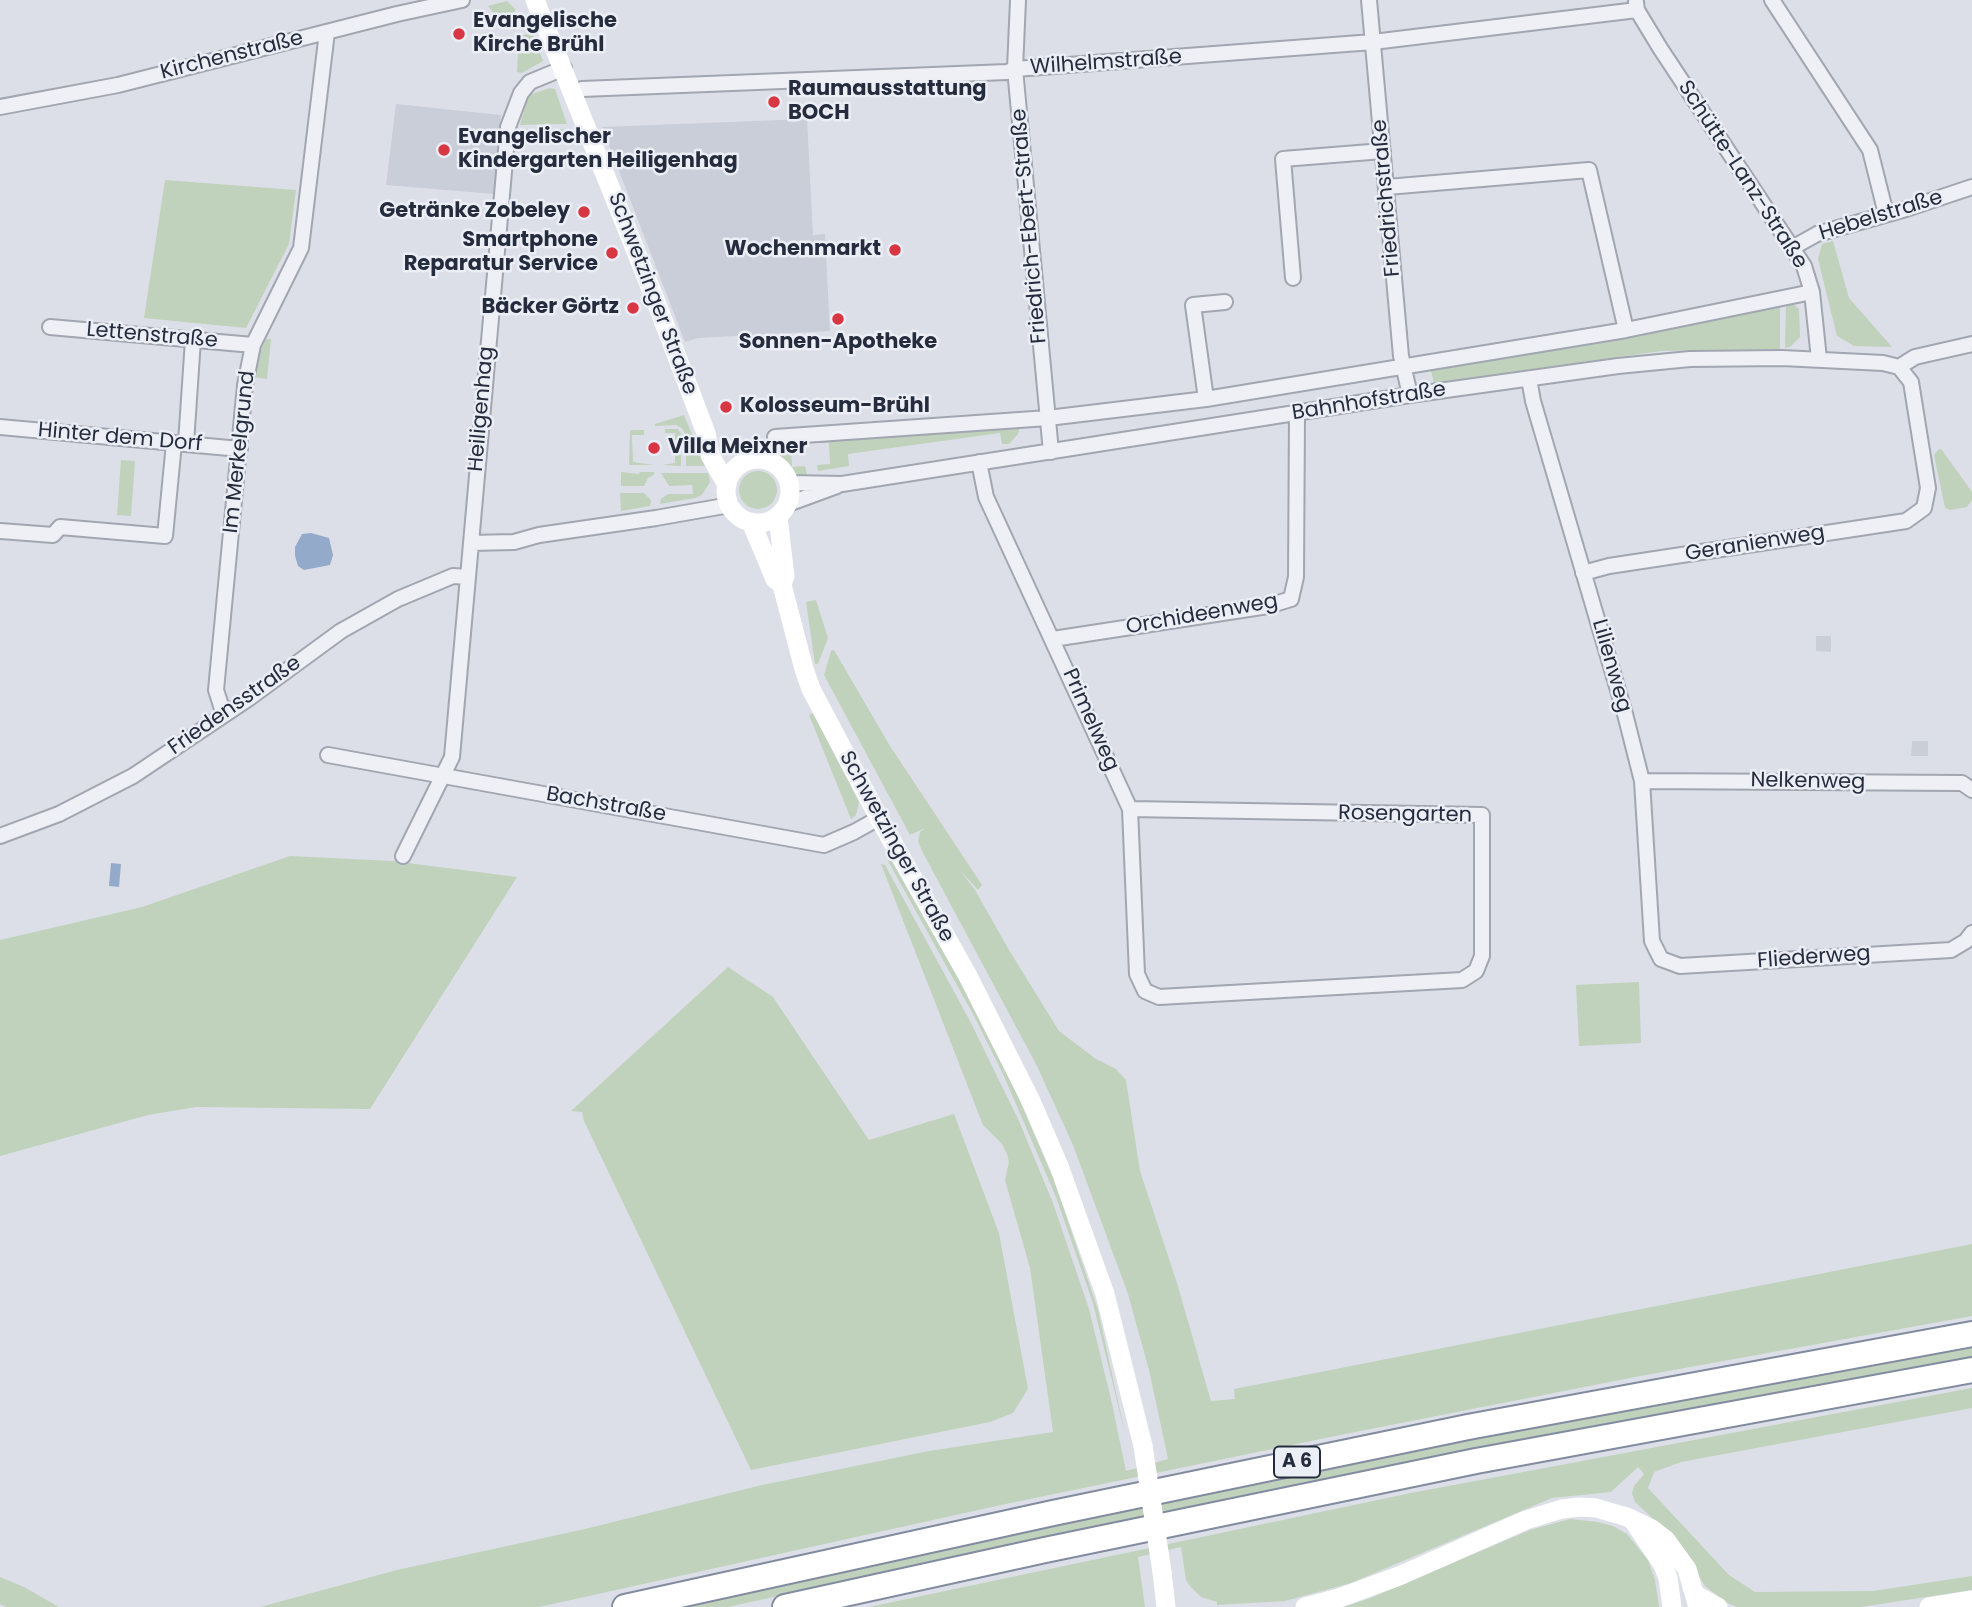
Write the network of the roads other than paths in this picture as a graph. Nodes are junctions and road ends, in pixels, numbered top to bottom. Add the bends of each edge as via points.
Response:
1 (460, 0) edge
2 (535, 0) edge
3 (1017, 0) edge
4 (1368, 0) edge
5 (1772, 0) edge
6 (1637, 5) edge
7 (327, 33) junction
8 (1373, 42) junction
9 (564, 68) junction
10 (1016, 69) junction
11 (574, 92) junction
12 (0, 107) edge
13 (1383, 151) junction
14 (1387, 187) junction
15 (1972, 187) edge
16 (1886, 214) junction
17 (1792, 248) junction
18 (1293, 278) dead end
19 (1812, 292) junction
20 (1225, 302) dead end
21 (50, 327) dead end
22 (1626, 330) junction
23 (193, 340) junction
24 (1972, 344) edge
25 (253, 345) junction
26 (1819, 359) junction
27 (1404, 366) junction
28 (1899, 367) junction
29 (1529, 379) junction
30 (1410, 395) junction
31 (1206, 399) junction
32 (1297, 414) junction
33 (1048, 418) junction
34 (0, 427) edge
35 (706, 433) junction
36 (775, 436) dead end
37 (180, 443) junction
38 (240, 449) junction
39 (1051, 452) junction
40 (743, 462) junction
41 (979, 462) junction
42 (790, 483) junction
43 (842, 484) junction
44 (728, 495) junction
45 (783, 510) junction
46 (751, 522) junction
47 (0, 531) edge
48 (471, 543) junction
49 (1583, 573) junction
50 (468, 577) junction
51 (782, 585) junction
52 (1053, 639) junction
53 (224, 715) junction
54 (328, 755) dead end
55 (444, 776) junction
56 (1642, 781) junction
57 (1972, 790) edge
58 (1130, 809) junction
59 (879, 818) junction
60 (0, 836) edge
61 (403, 856) dead end
62 (1969, 937) edge
63 (1661, 959) joint
64 (1145, 992) joint
65 (1972, 1334) edge
66 (1972, 1370) edge
67 (1634, 1521) junction
68 (1972, 1600) edge
69 (1697, 1601) edge
70 (625, 1607) edge
71 (785, 1607) edge
72 (1166, 1607) edge
73 (1305, 1607) edge
74 (1672, 1607) edge
75 (1718, 1607) edge
76 (1929, 1607) edge

1 - 7 street, Kirchenstraße
2 - 9 main road, Schwetzinger Straße
3 - 10 street, Friedrich-Ebert-Straße
4 - 8 street, Friedrichstraße
5 - 16 street via 1870,150
6 - 8 street, Wilhelmstraße
6 - 17 street, Schütte-Lanz-Straße via 1660,48
7 - 12 street, Kirchenstraße via 118,85
7 - 25 street, Im Merkelgrund via 301,248
8 - 10 street, Wilhelmstraße
8 - 13 street, Friedrichstraße
9 - 11 main road, Schwetzinger Straße
9 - 48 street, Heiligenhag via 530,82 508,127
10 - 11 street, Wilhelmstraße
10 - 33 street, Friedrich-Ebert-Straße
11 - 35 main road, Schwetzinger Straße
13 - 14 street, Friedrichstraße
13 - 18 street via 1283,159
14 - 22 street via 1589,170
14 - 27 street, Friedrichstraße
15 - 16 street, Hebelstraße
16 - 17 street, Hebelstraße via 1817,234
17 - 19 street, Schütte-Lanz-Straße
19 - 22 street, Bahnhofstraße
19 - 26 street, Schütte-Lanz-Straße
20 - 31 street via 1194,305
21 - 23 street, Lettenstraße
22 - 27 street, Bahnhofstraße
23 - 25 street, Lettenstraße
23 - 37 street
24 - 28 street via 1915,357
25 - 38 street, Im Merkelgrund
26 - 28 street, Bahnhofstraße
26 - 29 street, Bahnhofstraße via 1690,359
27 - 30 street, Friedrichstraße
27 - 31 street, Bahnhofstraße
28 - 49 street, Geranienweg via 1910,382 1928,488 1924,508 1906,521
29 - 30 street, Bahnhofstraße
29 - 49 street, Lilienweg
30 - 32 street, Bahnhofstraße
31 - 33 street, Bahnhofstraße
32 - 39 street, Bahnhofstraße
32 - 52 street, Orchideenweg via 1292,599
33 - 36 street, Bahnhofstraße
33 - 39 street, Friedrich-Ebert-Straße
34 - 37 street, Hinter dem Dorf
35 - 40 main road, Schwetzinger Straße
35 - 44 main road, Schwetzinger Straße via 710,455
37 - 38 street, Hinter dem Dorf
37 - 47 street via 165,536 60,527 53,535
38 - 53 street, Im Merkelgrund via 216,690
39 - 41 street, Bahnhofstraße
40 - 42 main road via 771,461 780,466
40 - 44 main road via 735,468
41 - 43 street, Bahnhofstraße
41 - 52 street, Primelweg via 986,497
42 - 43 street, Bahnhofstraße
42 - 45 main road
43 - 45 street, Bahnhofstraße
44 - 46 main road via 739,516
44 - 48 street via 656,518 514,542
45 - 46 main road via 769,521
45 - 51 main road, Schwetzinger Straße
46 - 51 main road, Schwetzinger Straße via 775,579
48 - 50 street, Heiligenhag
49 - 56 street, Lilienweg
50 - 53 street, Friedensstraße via 453,576 375,612
50 - 55 street, Heiligenhag via 456,728
51 - 59 main road, Schwetzinger Straße via 811,689
52 - 58 street, Primelweg
53 - 60 street, Friedensstraße via 133,776 59,814
54 - 55 street, Bachstraße
55 - 59 street, Bachstraße via 824,845
55 - 61 street, Heiligenhag
56 - 57 street, Nelkenweg via 1962,783
56 - 63 street, Lilienweg via 1652,941
58 - 64 street, Primelweg via 1137,974
58 - 64 street, Rosengarten via 1482,815 1482,956 1476,971 1462,981 1159,997
59 - 72 main road, Schwetzinger Straße, bridge via 968,976 1031,1101 1068,1189 1105,1294 1143,1446
62 - 63 street, Fliederweg via 1951,950 1693,966
65 - 70 highway, A 6 via 1468,1427
66 - 71 highway, A 6 via 1476,1461
67 - 69 main road via 1652,1529 1677,1552
67 - 73 main road via 1588,1508 1546,1513 1399,1576
67 - 74 main road via 1663,1565
68 - 76 main road
69 - 75 main road

